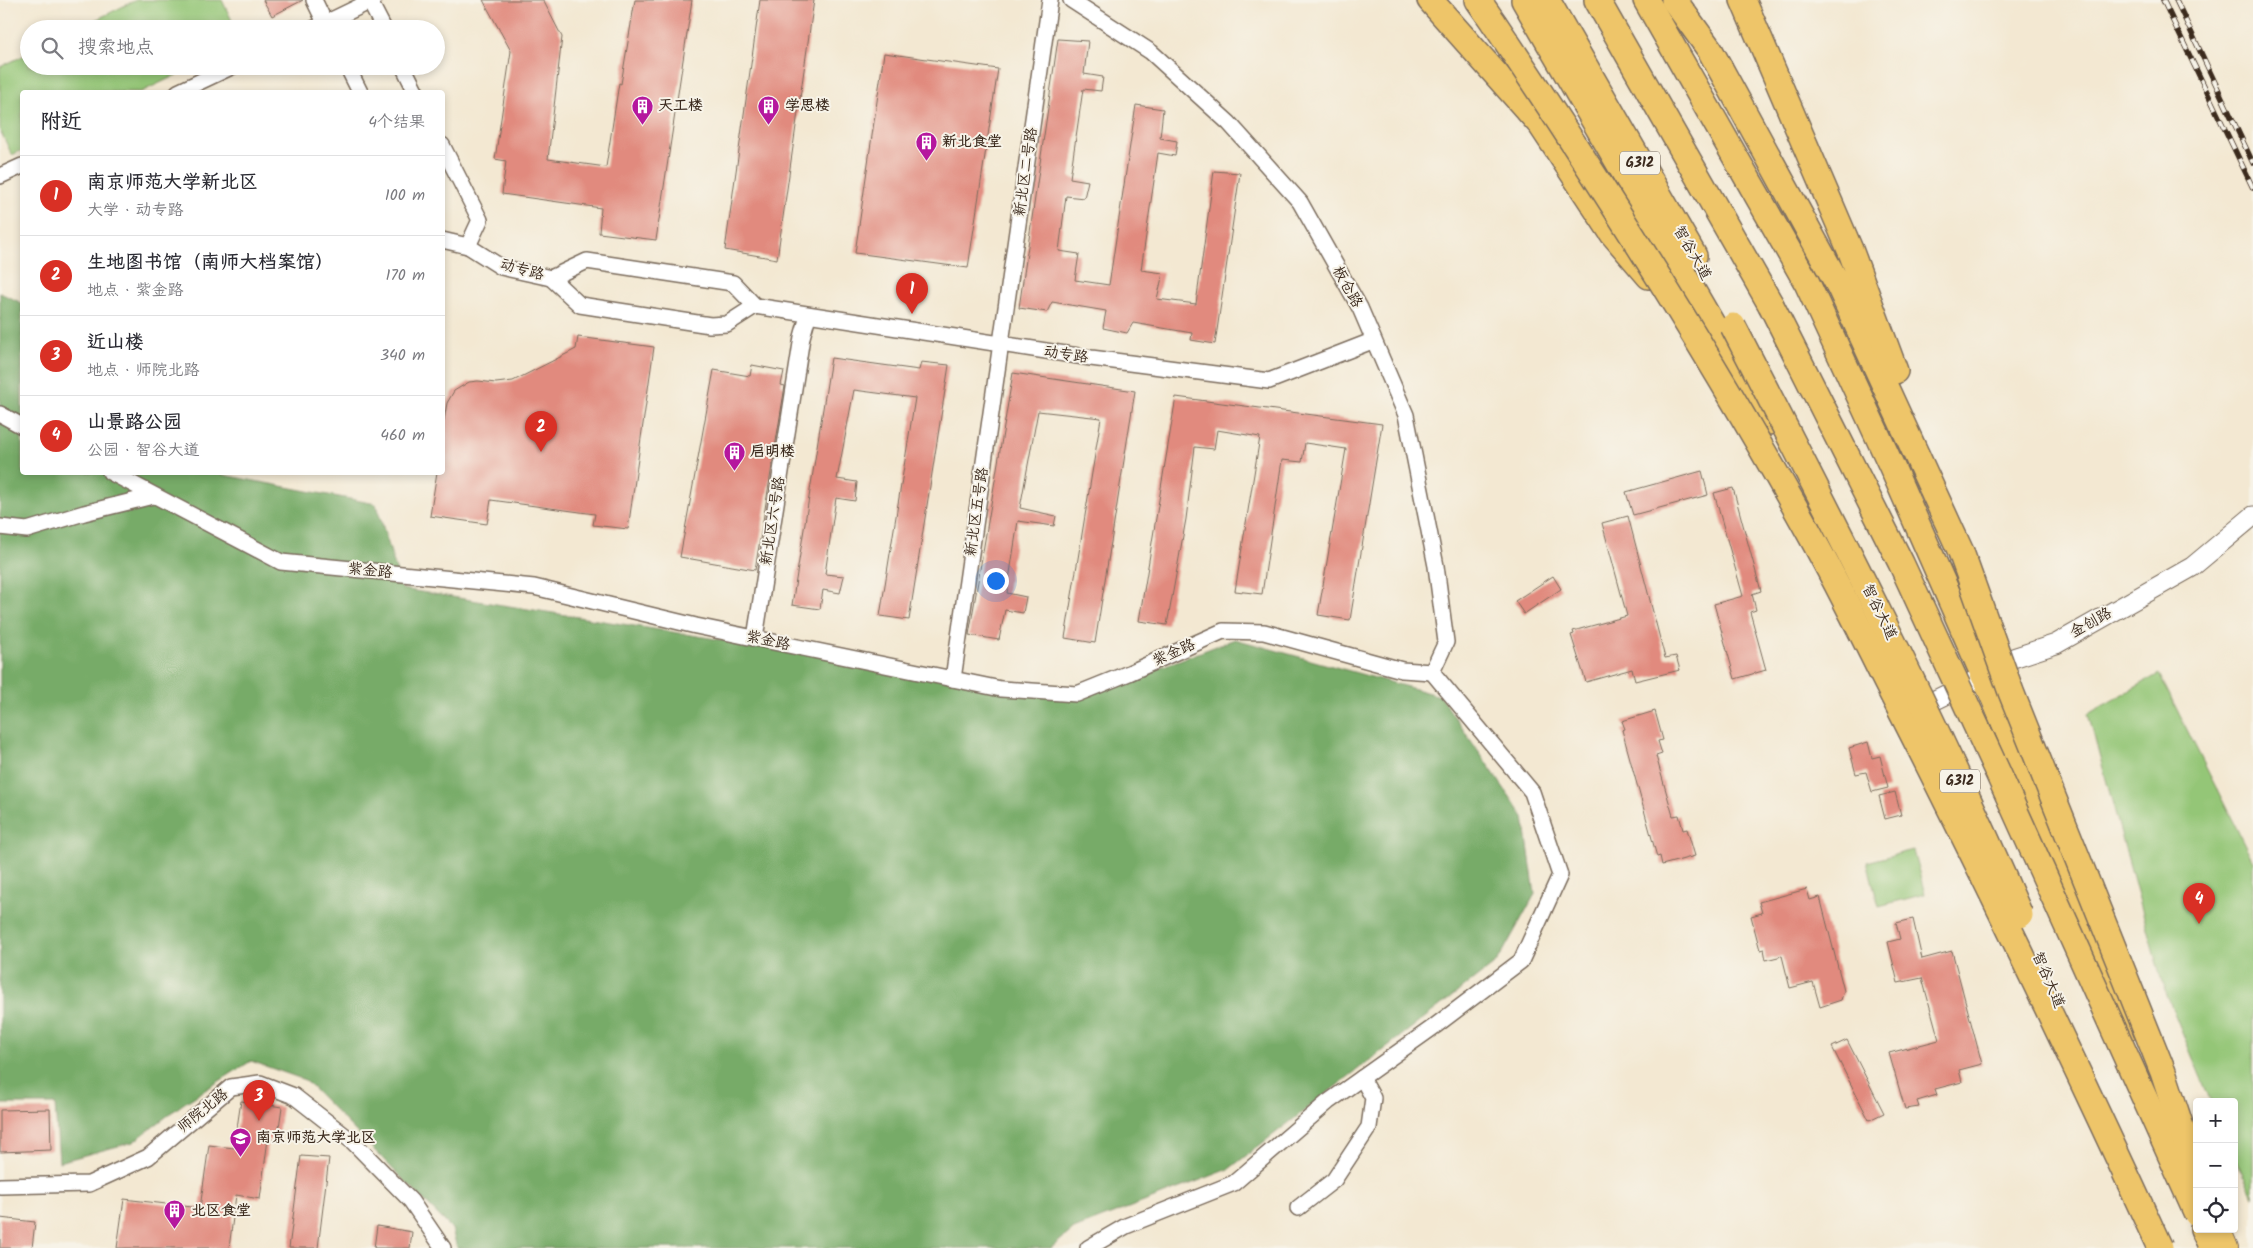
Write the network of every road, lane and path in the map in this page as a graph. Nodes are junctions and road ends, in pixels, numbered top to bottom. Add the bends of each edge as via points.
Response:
1 (314, 0) edge
2 (371, 0) edge
3 (1050, 0) edge
4 (1071, 0) edge
5 (1430, 0) edge
6 (1478, 0) edge
7 (1524, 0) edge
8 (1548, 0) edge
9 (1597, 0) edge
10 (1646, 0) edge
11 (1674, 0) edge
12 (1743, 0) edge
13 (320, 20) edge
14 (335, 20) edge
15 (380, 20) edge
16 (215, 75) edge
17 (352, 75) edge
18 (408, 75) edge
19 (182, 90) edge
20 (359, 90) edge
21 (415, 90) edge
22 (445, 151) edge
23 (20, 167) edge
24 (0, 176) edge
25 (445, 241) edge
26 (468, 246) junction
27 (551, 278) junction
28 (755, 306) junction
29 (808, 316) junction
30 (1686, 318) junction
31 (1372, 341) junction
32 (1002, 345) junction
33 (0, 414) edge
34 (20, 425) edge
35 (115, 475) edge
36 (153, 496) junction
37 (2253, 516) edge
38 (0, 527) edge
39 (1961, 552) junction
40 (754, 638) junction
41 (1432, 672) junction
42 (1984, 676) junction
43 (953, 679) junction
44 (1917, 709) junction
45 (1362, 1078) junction
46 (2193, 1165) edge
47 (2193, 1168) edge
48 (0, 1186) edge
49 (2193, 1205) edge
50 (1298, 1208) dead end
51 (2205, 1233) edge
52 (2215, 1233) edge
53 (2220, 1233) edge
54 (443, 1248) edge
55 (1088, 1248) edge
56 (2154, 1248) edge
57 (2161, 1248) edge
58 (2212, 1248) edge
59 (2220, 1248) edge
60 (2226, 1248) edge

1 - 13 street
2 - 14 street
2 - 15 street
3 - 32 street, 新北区二号路
4 - 31 street, 板仓路 via 1151,52 1229,123 1300,202 1360,308
5 - 30 highway, bridge via 1541,125 1613,234
6 - 30 highway, bridge via 1590,166
7 - 44 highway via 1756,397
8 - 57 highway, 智谷大道 / G312, bridge via 1733,326 1870,594 1980,824
9 - 49 highway, G312, bridge via 1771,305 1901,563
10 - 42 highway via 1807,283
11 - 39 highway via 1710,50 1840,288
12 - 39 highway via 1851,252
16 - 19 street
17 - 20 street
18 - 21 street
22 - 26 street via 480,220
23 - 24 street
25 - 26 street, 动专路
26 - 27 street, 动专路 via 501,267
27 - 28 street via 587,262 733,283
27 - 28 street via 580,305 710,325 727,324
28 - 29 street, 动专路
29 - 32 street, 动专路
29 - 40 street, 新北区六号路
30 - 57 highway, bridge via 1812,538 2061,1033
31 - 32 street, 动专路 via 1269,380
31 - 41 street, 板仓路 via 1406,415 1436,566 1446,642
32 - 43 street, 新北区五号路
33 - 34 street
35 - 36 street, 紫金路
36 - 38 street via 27,530
36 - 40 street, 紫金路 via 281,562 534,587
37 - 42 street, 金创路 via 2192,567 2056,644 2013,658
39 - 46 highway, bridge via 2011,692 2163,1072
40 - 43 street, 紫金路
41 - 43 street, 紫金路 via 1402,670 1264,632 1223,631 1077,694 1001,688
41 - 45 street via 1532,792 1560,875 1521,960
42 - 44 street, 金创路
42 - 47 main road
44 - 56 main road, 智谷大道 / G312 via 2079,1068
45 - 50 street via 1373,1098 1369,1127 1334,1180
45 - 55 street via 1328,1102 1234,1183 1126,1226
48 - 54 street, 师院北路 via 89,1184 148,1157 231,1087 260,1083 294,1096 354,1142 411,1201
51 - 58 highway
52 - 59 highway
53 - 60 main road

